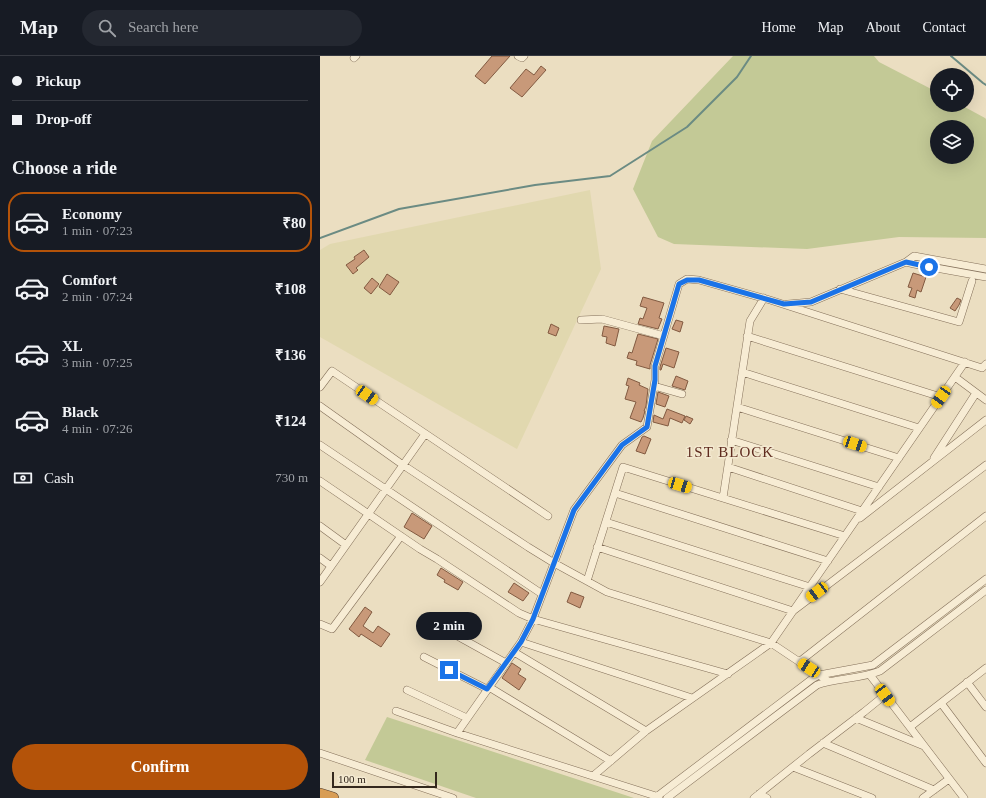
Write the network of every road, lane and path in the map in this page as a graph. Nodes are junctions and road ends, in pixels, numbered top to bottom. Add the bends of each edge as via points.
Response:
1 (518, 56) edge
2 (524, 56) edge
3 (906, 262) junction
4 (986, 269) edge
5 (986, 277) edge
6 (972, 281) dead end
7 (840, 289) junction
8 (764, 298) junction
9 (784, 304) junction
10 (581, 320) dead end
11 (664, 336) junction
12 (748, 336) junction
13 (965, 362) junction
14 (986, 364) edge
15 (742, 372) junction
16 (955, 377) junction
17 (654, 386) junction
18 (320, 387) edge
19 (976, 393) junction
20 (682, 394) dead end
21 (941, 397) junction
22 (986, 400) edge
23 (320, 406) edge
24 (737, 407) junction
25 (986, 420) edge
26 (919, 428) junction
27 (425, 434) junction
28 (731, 440) junction
29 (320, 445) edge
30 (899, 458) junction
31 (931, 463) junction
32 (403, 464) junction
33 (986, 465) edge
34 (728, 467) junction
35 (320, 481) edge
36 (879, 487) junction
37 (386, 489) junction
38 (615, 493) junction
39 (723, 498) junction
40 (862, 511) junction
41 (368, 514) junction
42 (548, 516) dead end
43 (986, 516) edge
44 (606, 522) junction
45 (855, 522) junction
46 (320, 526) edge
47 (401, 536) junction
48 (845, 536) junction
49 (346, 545) junction
50 (597, 547) junction
51 (320, 558) edge
52 (828, 561) junction
53 (554, 563) junction
54 (331, 566) junction
55 (986, 580) edge
56 (587, 581) junction
57 (320, 582) edge
58 (810, 587) junction
59 (986, 590) edge
60 (542, 594) junction
61 (793, 610) junction
62 (533, 619) junction
63 (320, 624) edge
64 (441, 627) dead end
65 (521, 642) junction
66 (771, 643) junction
67 (514, 652) junction
68 (424, 657) dead end
69 (798, 662) junction
70 (506, 663) junction
71 (986, 668) edge
72 (728, 674) junction
73 (819, 675) junction
74 (870, 675) junction
75 (828, 681) junction
76 (967, 682) junction
77 (488, 688) junction
78 (407, 690) dead end
79 (885, 695) junction
80 (692, 698) junction
81 (941, 703) junction
82 (986, 707) edge
83 (396, 712) dead end
84 (467, 718) junction
85 (856, 718) junction
86 (910, 727) junction
87 (646, 731) junction
88 (457, 733) junction
89 (823, 743) junction
90 (925, 747) junction
91 (320, 753) edge
92 (611, 761) junction
93 (986, 763) edge
94 (793, 767) junction
95 (593, 776) junction
96 (949, 779) junction
97 (934, 790) junction
98 (320, 794) edge
99 (756, 796) edge
100 (658, 797) edge
101 (333, 798) edge
102 (453, 798) edge
103 (667, 798) edge
104 (768, 798) edge
105 (872, 798) edge
106 (923, 798) edge
107 (964, 798) edge

1 - 2 street
3 - 4 street via 914,256
3 - 5 street
3 - 7 street
6 - 7 street via 959,322
7 - 9 street via 811,302
8 - 9 street
8 - 11 street via 699,280 687,280 679,284
8 - 12 street via 750,321
9 - 13 street
10 - 11 street via 602,319
11 - 17 street via 655,366
12 - 15 street
12 - 21 street
13 - 14 street via 982,368
13 - 16 street
15 - 24 street
15 - 26 street
16 - 19 street
16 - 21 street
17 - 20 street
17 - 53 street via 647,427 622,445 574,510
18 - 27 street via 332,371
19 - 22 street
19 - 31 street
21 - 26 street
23 - 32 street
24 - 28 street
24 - 30 street
25 - 31 street
26 - 30 street
27 - 32 street
27 - 42 street
28 - 34 street
28 - 36 street
29 - 37 street
30 - 36 street
31 - 45 street
32 - 37 street
32 - 53 street
33 - 61 street
34 - 39 street
34 - 40 street
35 - 41 street
36 - 40 street
37 - 41 street
37 - 60 street
38 - 39 street via 623,467
38 - 44 street
38 - 52 street
39 - 48 street
40 - 45 street
41 - 47 street
41 - 49 street
43 - 69 street
44 - 50 street
44 - 58 street
45 - 48 street
46 - 49 street
47 - 62 street
47 - 63 street via 332,629
48 - 52 street
49 - 54 street
50 - 56 street
50 - 61 street
51 - 54 street
52 - 58 street
53 - 56 street
53 - 60 street
54 - 57 street
55 - 73 street via 873,664
56 - 66 street via 607,592
58 - 61 street
59 - 74 street via 880,671
60 - 62 street
61 - 66 street
62 - 65 street
62 - 72 street
64 - 70 street
65 - 67 street
65 - 80 street
66 - 69 street
66 - 72 street
67 - 70 street
67 - 87 street
68 - 77 street
69 - 73 street
70 - 77 street
71 - 76 street
72 - 80 street
73 - 75 street
73 - 100 street
74 - 75 street
74 - 79 street
75 - 103 street via 817,685
76 - 81 street
76 - 82 street
77 - 84 street
77 - 92 street
78 - 84 street
79 - 85 street
79 - 86 street
80 - 87 street
81 - 86 street
81 - 93 street
83 - 88 street
84 - 88 street
85 - 89 street
85 - 90 street
86 - 90 street
87 - 92 street
88 - 95 street
89 - 94 street
89 - 97 street
90 - 96 street
91 - 102 street
92 - 95 street
94 - 99 street
94 - 105 street
95 - 100 street
96 - 97 street
96 - 107 street
97 - 106 street
98 - 101 highway
99 - 104 street

